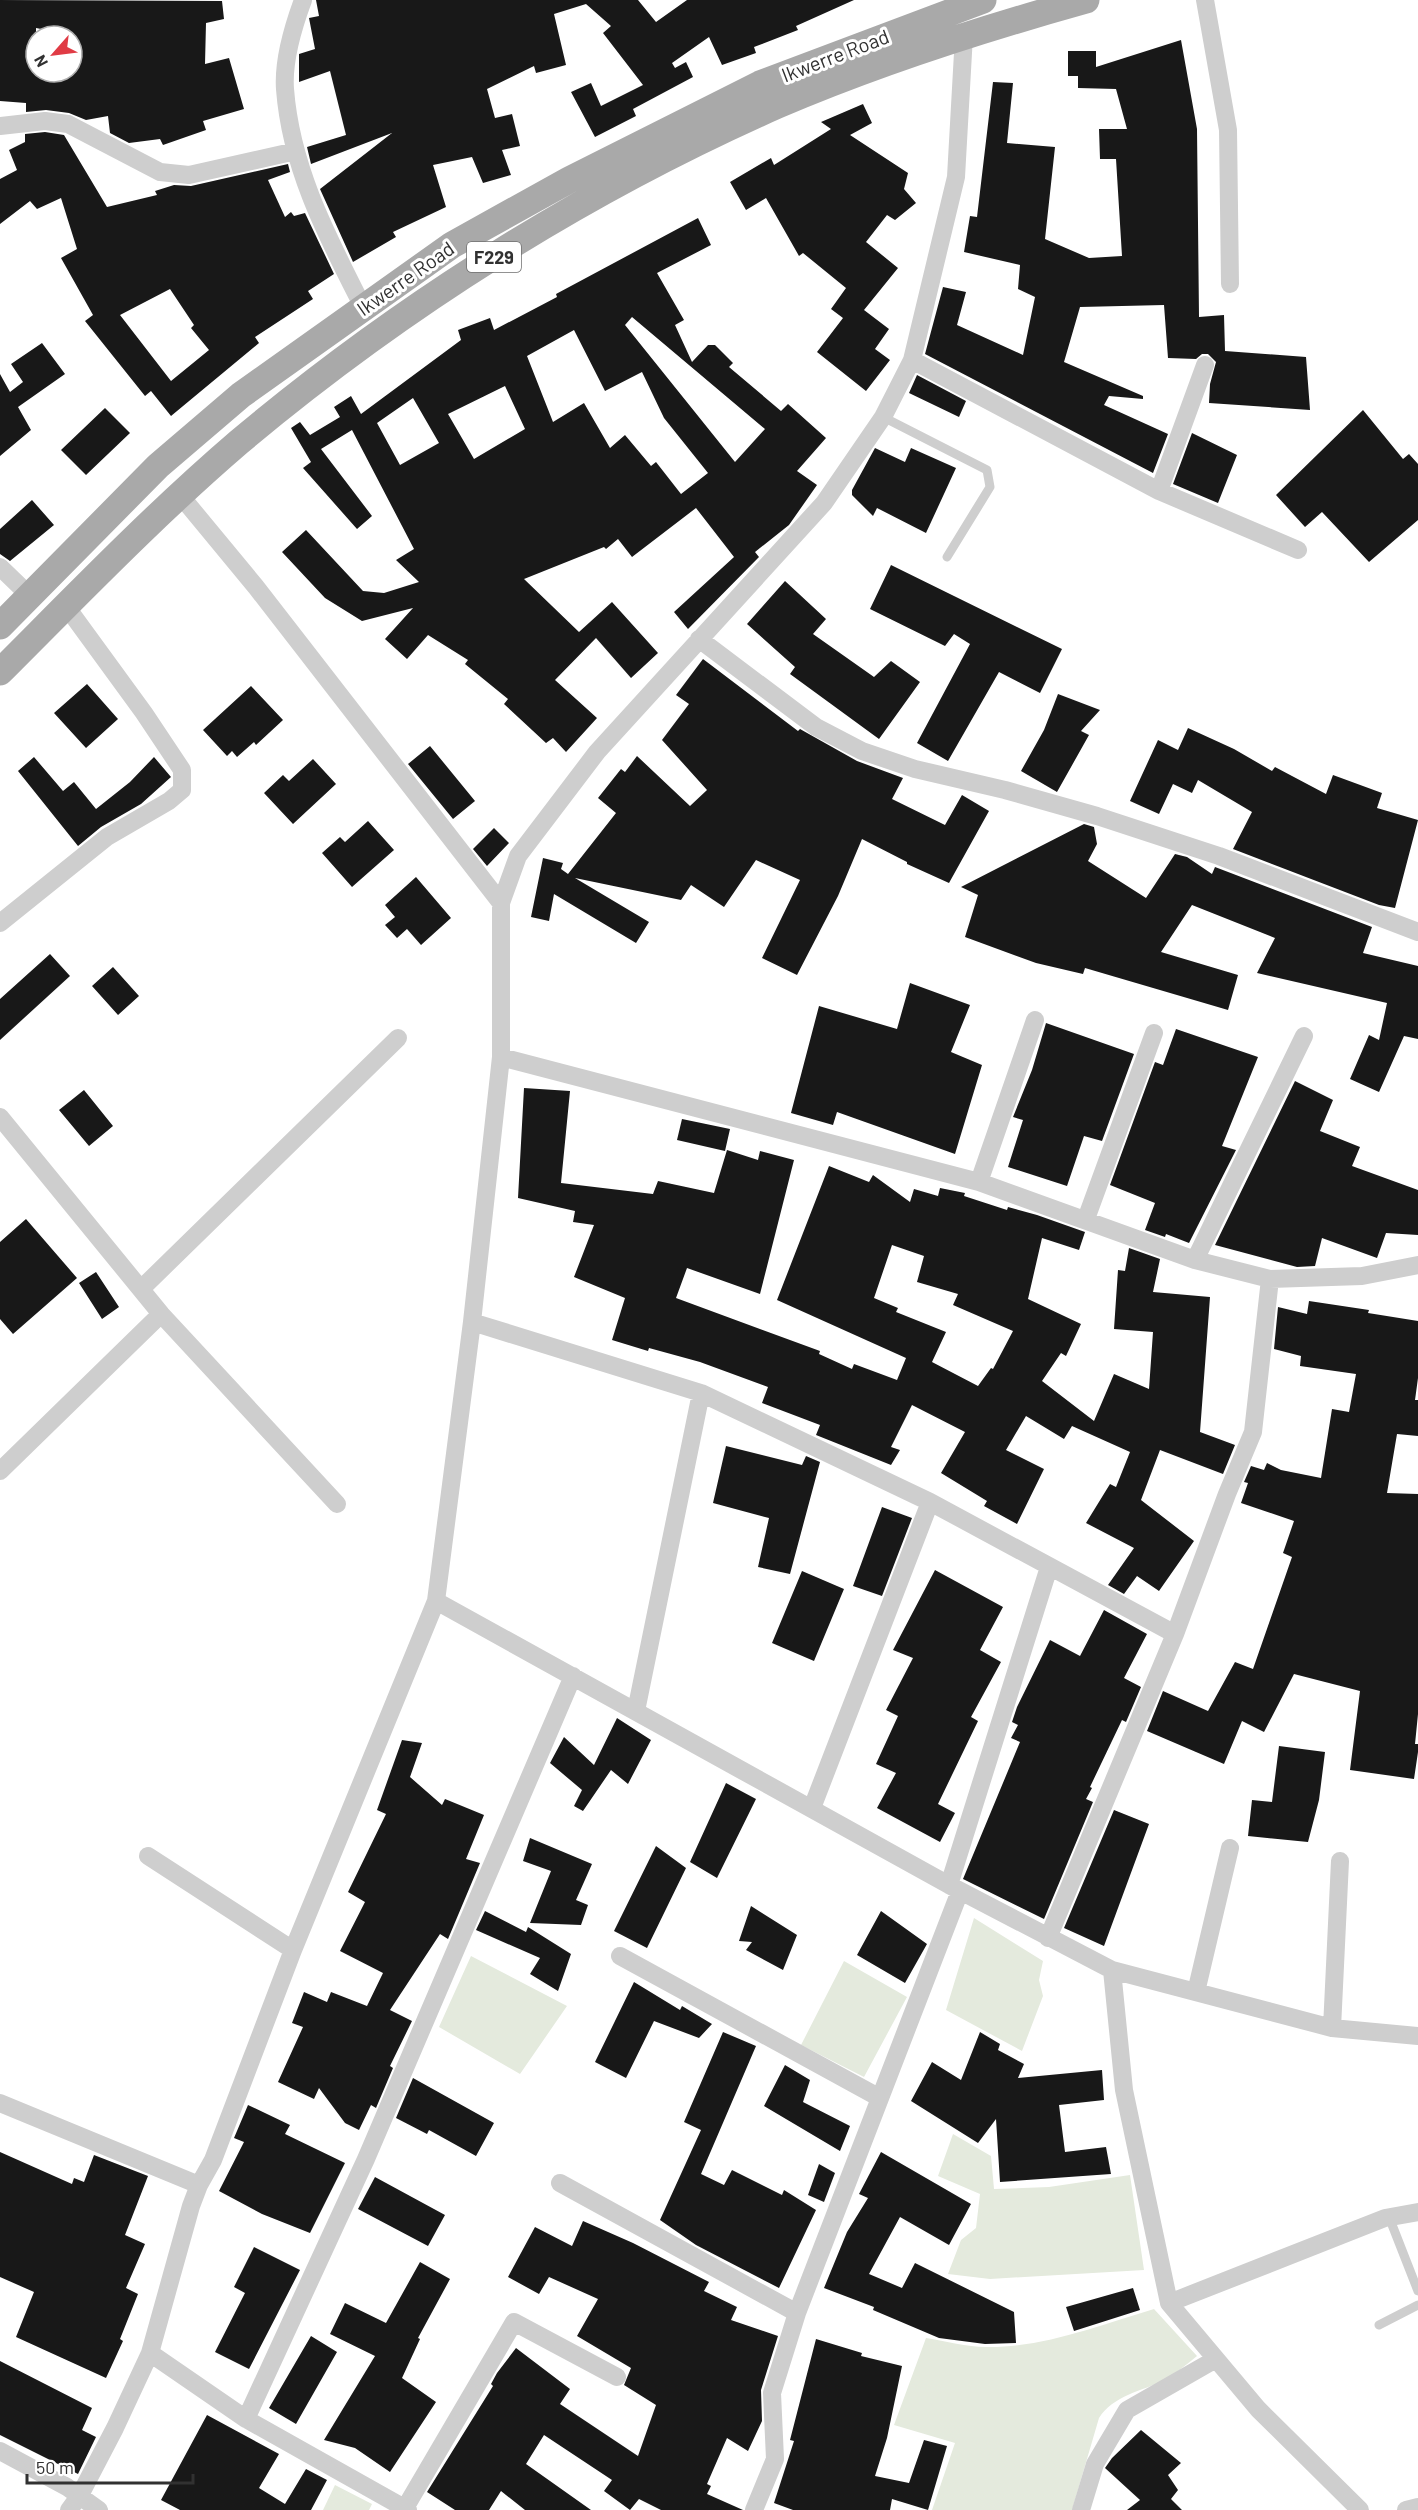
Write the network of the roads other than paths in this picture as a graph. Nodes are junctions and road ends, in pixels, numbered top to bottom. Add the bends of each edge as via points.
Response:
1 (303, 0) edge
2 (1086, 0) edge
3 (1205, 0) edge
4 (972, 1) edge
5 (964, 35) junction
6 (0, 126) edge
7 (296, 151) junction
8 (1230, 284) dead end
9 (363, 307) junction
10 (912, 360) junction
11 (1204, 365) dead end
12 (883, 417) junction
13 (1159, 491) junction
14 (180, 495) junction
15 (1298, 549) dead end
16 (947, 557) dead end
17 (0, 567) edge
18 (30, 596) junction
19 (66, 606) junction
20 (0, 626) edge
21 (699, 639) junction
22 (0, 672) edge
23 (501, 903) junction
24 (0, 923) edge
25 (1418, 932) edge
26 (1035, 1020) dead end
27 (1154, 1033) dead end
28 (1304, 1036) dead end
29 (399, 1038) dead end
30 (501, 1057) junction
31 (0, 1117) edge
32 (979, 1182) junction
33 (1086, 1219) junction
34 (1195, 1260) junction
35 (1418, 1265) edge
36 (1270, 1279) junction
37 (141, 1289) junction
38 (161, 1314) junction
39 (472, 1323) junction
40 (702, 1393) junction
41 (0, 1472) edge
42 (930, 1502) junction
43 (337, 1504) dead end
44 (1049, 1567) junction
45 (436, 1601) junction
46 (1175, 1634) junction
47 (573, 1676) junction
48 (636, 1711) junction
49 (812, 1808) junction
50 (1230, 1848) dead end
51 (148, 1856) dead end
52 (1340, 1861) dead end
53 (954, 1888) junction
54 (1048, 1938) junction
55 (292, 1950) junction
56 (620, 1956) dead end
57 (1112, 1970) junction
58 (1196, 1992) junction
59 (1332, 2028) junction
60 (1418, 2036) edge
61 (880, 2098) junction
62 (0, 2103) edge
63 (560, 2183) dead end
64 (199, 2185) junction
65 (1418, 2212) edge
66 (1389, 2217) junction
67 (1418, 2291) edge
68 (1169, 2303) junction
69 (1418, 2305) edge
70 (797, 2313) junction
71 (1378, 2325) dead end
72 (150, 2352) junction
73 (1216, 2359) junction
74 (616, 2377) dead end
75 (246, 2420) junction
76 (0, 2451) edge
77 (75, 2503) edge
78 (1418, 2507) edge
79 (406, 2509) edge
80 (99, 2510) edge
81 (754, 2510) edge
82 (1081, 2510) edge
83 (1360, 2510) edge
84 (1406, 2510) edge

1 - 7 street via 288,54 285,88
2 - 5 main road, F229
3 - 8 street via 1228,130
4 - 9 main road, Ikwerre Road / F229 via 820,59 698,113 452,245
5 - 10 street via 956,177
5 - 14 main road, F229 via 778,105 588,200 407,314 241,441
6 - 7 street via 45,121 69,124 160,172 189,175
7 - 9 street via 319,220
9 - 18 main road, Ikwerre Road / F229 via 241,395 158,466
10 - 12 street
10 - 13 street
11 - 13 street
12 - 16 lane via 987,470 990,487
12 - 21 street via 824,504
13 - 15 street
14 - 19 main road, F229
14 - 23 street
17 - 18 street
18 - 20 main road, Ikwerre Road / F229
19 - 22 main road, F229
19 - 24 street via 182,771 182,790 107,837
21 - 23 street via 597,752 518,856
21 - 25 street via 816,727 862,751 1152,834
23 - 30 street
26 - 32 street
27 - 33 street
28 - 34 street
29 - 37 street
30 - 32 street
30 - 39 street
31 - 37 street
32 - 33 street
33 - 34 street
34 - 36 street
35 - 36 street via 1362,1276
36 - 46 street via 1253,1432
37 - 38 street
38 - 41 street
38 - 43 street
39 - 40 street
39 - 45 street
40 - 42 street
40 - 48 street
42 - 44 street
42 - 49 street
44 - 46 street
44 - 53 street
45 - 47 street
45 - 55 street
46 - 54 street
47 - 48 street
47 - 75 street via 366,2159
48 - 49 street
49 - 53 street
50 - 58 street
51 - 55 street
52 - 59 street
53 - 54 street
53 - 61 street
54 - 57 street
55 - 64 street via 213,2160
56 - 61 street
57 - 58 street
57 - 68 street via 1124,2090
58 - 59 street
59 - 60 street
61 - 70 street
62 - 64 street
63 - 70 street
64 - 72 street
65 - 66 street
66 - 67 lane
66 - 68 street
68 - 73 street
69 - 71 lane
70 - 81 street via 772,2393 775,2459
72 - 75 street
72 - 77 street
73 - 82 street via 1127,2409 1095,2464
73 - 83 street via 1258,2409
74 - 79 street via 513,2322
75 - 79 street
76 - 77 street
77 - 80 street
78 - 84 street

